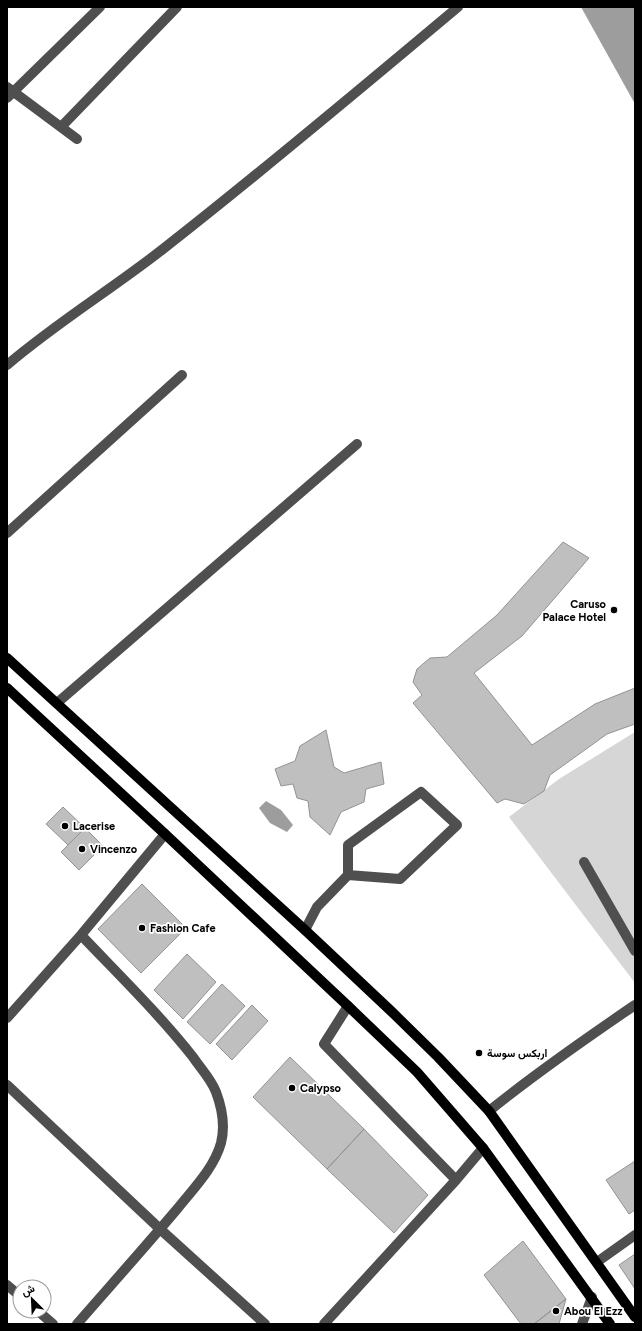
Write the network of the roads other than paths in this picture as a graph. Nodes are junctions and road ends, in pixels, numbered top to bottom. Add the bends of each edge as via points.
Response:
1 (100, 7) edge
2 (177, 7) edge
3 (458, 7) edge
4 (9, 92) edge
5 (61, 127) junction
6 (77, 139) dead end
7 (7, 365) edge
8 (182, 375) dead end
9 (358, 444) dead end
10 (7, 533) edge
11 (7, 658) edge
12 (7, 688) edge
13 (57, 703) junction
14 (165, 834) junction
15 (584, 862) dead end
16 (348, 875) junction
17 (305, 930) junction
18 (81, 935) junction
19 (635, 952) edge
20 (635, 1005) edge
21 (348, 1006) junction
22 (7, 1018) edge
23 (7, 1086) edge
24 (489, 1111) junction
25 (483, 1148) junction
26 (456, 1180) junction
27 (160, 1229) junction
28 (635, 1235) edge
29 (597, 1262) junction
30 (592, 1298) junction
31 (635, 1317) edge
32 (77, 1324) edge
33 (264, 1324) edge
34 (324, 1324) edge
35 (582, 1324) edge
36 (610, 1324) edge

1 - 4 street
2 - 5 street
3 - 7 street via 226,200
4 - 5 street
5 - 6 street
8 - 10 street
9 - 13 street
11 - 13 main road
12 - 14 main road
13 - 17 main road
14 - 18 street
14 - 21 main road
15 - 19 street
16 - 16 street via 400,879 457,825 421,792 348,845
16 - 17 street via 317,907
17 - 24 main road via 438,1057
18 - 22 street
18 - 27 street via 182,1044 210,1080 221,1110 221,1142 215,1158 205,1175
20 - 24 street via 539,1072
21 - 25 main road via 417,1072
21 - 26 street via 324,1044
23 - 27 street
24 - 29 main road
25 - 26 street
25 - 30 main road
26 - 34 street
27 - 32 street
27 - 33 street
28 - 29 street
29 - 31 main road
30 - 35 street
30 - 36 main road

